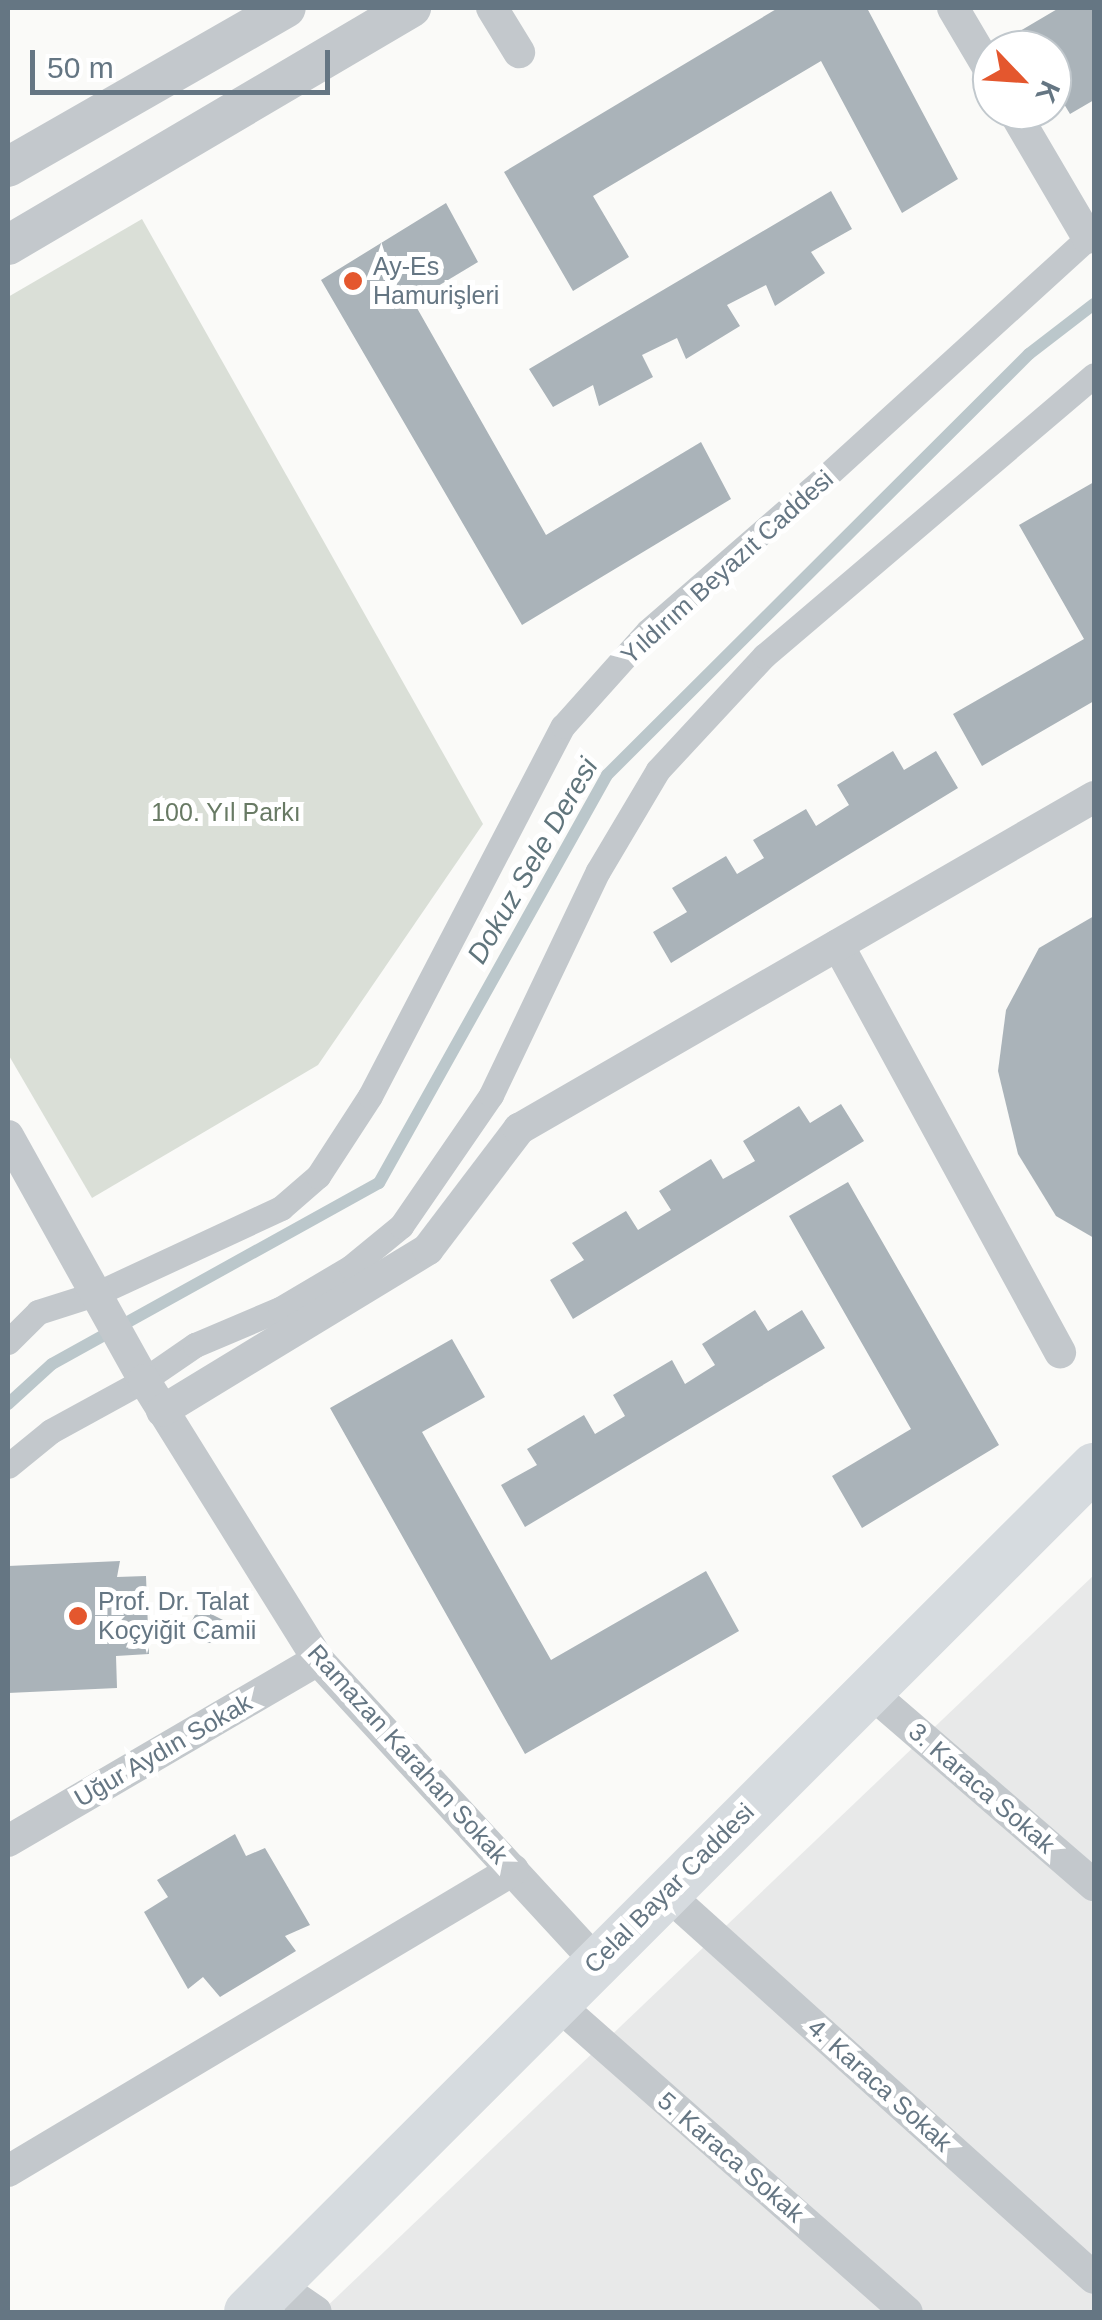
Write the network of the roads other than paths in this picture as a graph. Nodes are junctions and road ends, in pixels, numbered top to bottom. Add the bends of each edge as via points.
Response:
1 (286, 8) edge
2 (412, 8) edge
3 (492, 8) edge
4 (954, 8) edge
5 (972, 39) edge
6 (519, 52) dead end
7 (1025, 130) edge
8 (8, 167) edge
9 (1091, 235) edge
10 (8, 245) edge
11 (1094, 375) edge
12 (1094, 797) edge
13 (838, 945) junction
14 (8, 1136) edge
15 (98, 1294) junction
16 (8, 1342) edge
17 (1060, 1352) dead end
18 (144, 1380) junction
19 (162, 1411) junction
20 (8, 1466) edge
21 (1094, 1467) edge
22 (318, 1660) junction
23 (869, 1692) junction
24 (8, 1841) edge
25 (512, 1870) junction
26 (1094, 1885) edge
27 (665, 1892) junction
28 (596, 1960) junction
29 (556, 2002) junction
30 (8, 2170) edge
31 (1094, 2278) edge
32 (262, 2299) edge
33 (316, 2312) edge
34 (907, 2312) edge

1 - 8 street
2 - 10 street
3 - 6 street
4 - 5 street
7 - 9 street
9 - 15 street, Yıldırım Beyazıt Caddesi via 648,632 564,726 370,1096 318,1176 281,1208
11 - 18 street via 764,656 658,770 598,870 491,1095 401,1226 351,1267 280,1309 195,1345
12 - 13 street
13 - 17 street
13 - 19 street via 520,1128 428,1248
14 - 15 street
15 - 16 street, Yıldırım Beyazıt Caddesi via 38,1312
15 - 18 street, Ramazan Karahan Sokak
18 - 19 street, Ramazan Karahan Sokak
18 - 20 street via 51,1431
19 - 22 street, Ramazan Karahan Sokak
21 - 23 main road, Celal Bayar Caddesi
22 - 24 street, Uğur Aydın Sokak
22 - 25 street, Ramazan Karahan Sokak
23 - 26 street, 3. Karaca Sokak
23 - 27 main road, Celal Bayar Caddesi
25 - 28 street, Ramazan Karahan Sokak
25 - 30 street
27 - 28 main road, Celal Bayar Caddesi
27 - 31 street, 4. Karaca Sokak
28 - 29 main road, Celal Bayar Caddesi
29 - 32 main road, Celal Bayar Caddesi
29 - 34 street, 5. Karaca Sokak
32 - 33 street

